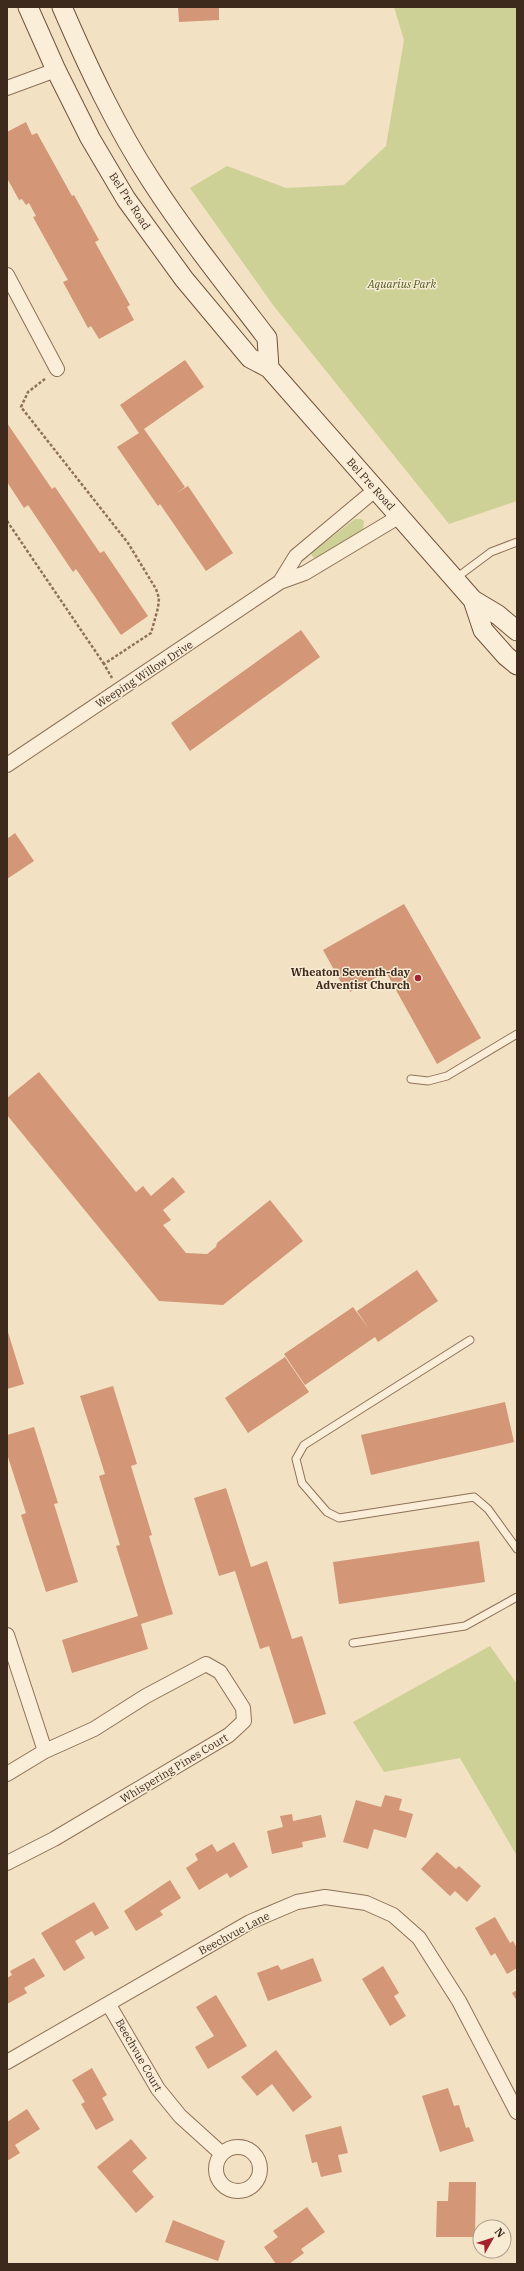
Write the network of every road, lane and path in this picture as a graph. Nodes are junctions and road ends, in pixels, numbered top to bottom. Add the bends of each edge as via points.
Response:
1 (28, 7) edge
2 (62, 7) edge
3 (56, 70) junction
4 (7, 88) edge
5 (7, 275) edge
6 (56, 367) joint
7 (269, 368) junction
8 (375, 490) junction
9 (400, 516) junction
10 (7, 521) edge
11 (517, 542) edge
12 (454, 580) junction
13 (280, 582) junction
14 (473, 600) junction
15 (517, 631) edge
16 (104, 664) junction
17 (517, 665) edge
18 (121, 689) junction
19 (7, 765) edge
20 (517, 1034) edge
21 (411, 1079) dead end
22 (470, 1340) dead end
23 (517, 1549) edge
24 (517, 1596) edge
25 (7, 1635) edge
26 (353, 1643) dead end
27 (45, 1751) junction
28 (7, 1774) edge
29 (7, 1863) edge
30 (109, 2005) junction
31 (7, 2062) edge
32 (517, 2112) edge
33 (222, 2154) dead end

1 - 3 main road, Bel Pre Road
2 - 7 main road via 117,123 152,182 267,338
3 - 4 street
3 - 7 main road, Bel Pre Road via 90,138 126,199 184,279 250,358
5 - 6 street
6 - 16 path via 49,376 28,392 21,407 128,543 159,598 151,633
7 - 8 main road, Bel Pre Road
8 - 9 main road, Bel Pre Road
8 - 13 street, Weeping Willow Drive via 296,556
9 - 12 main road, Bel Pre Road
9 - 13 street, Weeping Willow Drive via 305,573
10 - 16 path
11 - 12 lane via 492,552
12 - 14 main road, Bel Pre Road
13 - 18 street, Weeping Willow Drive
14 - 15 main road, Bel Pre Road
14 - 17 main road, Bel Pre Road via 483,630
16 - 18 path
18 - 19 street, Weeping Willow Drive
20 - 21 lane via 447,1076 428,1080
22 - 23 lane via 304,1445 296,1459 302,1483 327,1512 339,1518 474,1497 488,1509
24 - 26 lane via 465,1626
25 - 27 street
27 - 28 street, Whispering Pines Court
27 - 29 street, Whispering Pines Court via 94,1729 146,1696 206,1664 220,1672 243,1708 244,1722 229,1735
30 - 31 street, Beechvue Lane
30 - 32 street, Beechvue Lane via 250,1922 297,1902 324,1897 366,1903 393,1914 419,1938 458,2001
30 - 33 street, Beechvue Court via 158,2089 180,2116

